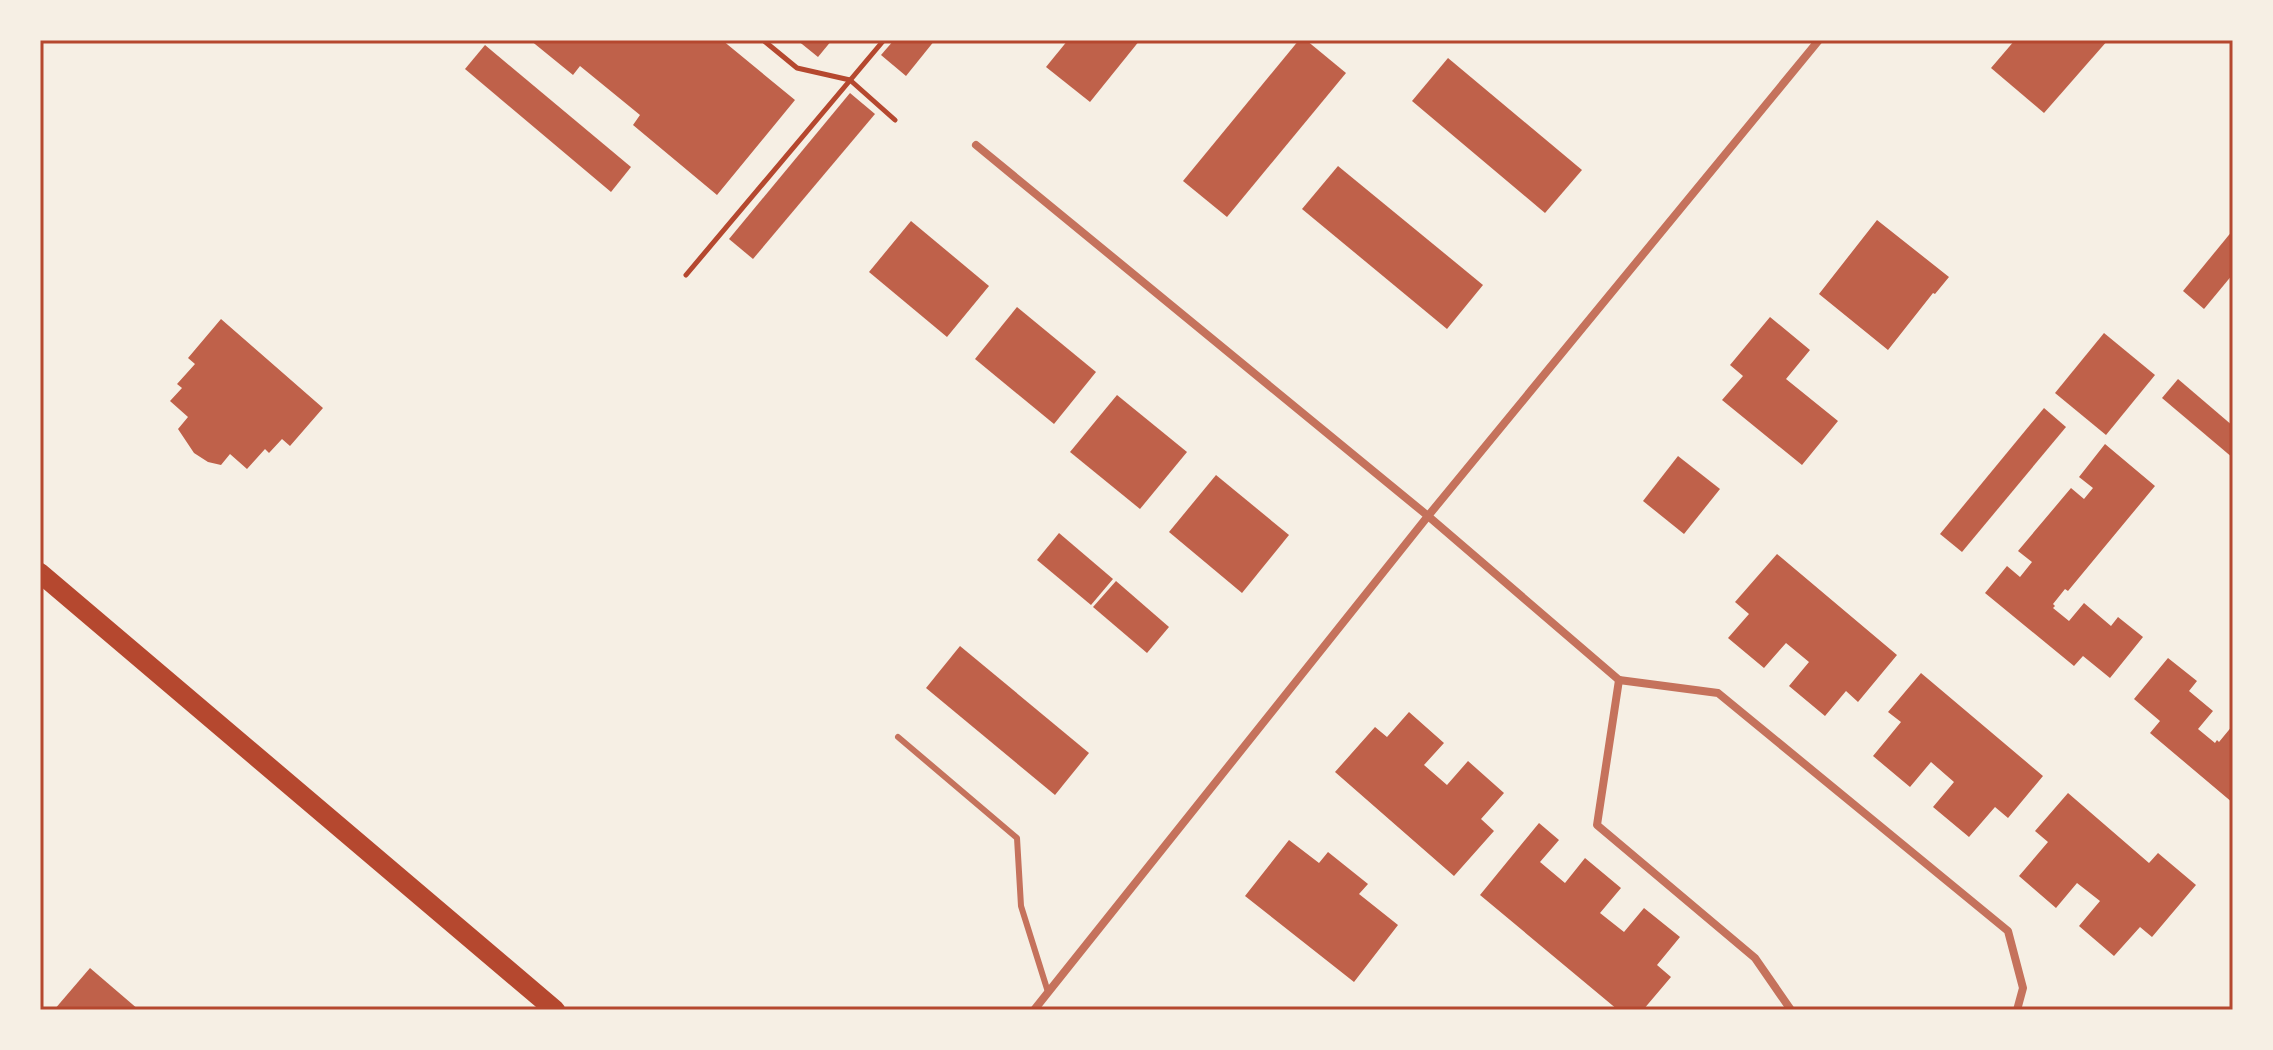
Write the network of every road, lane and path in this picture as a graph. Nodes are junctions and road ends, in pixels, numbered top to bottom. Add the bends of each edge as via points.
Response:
1 (763, 40) edge
2 (884, 40) edge
3 (1819, 40) edge
4 (850, 80) junction
5 (895, 120) dead end
6 (976, 145) dead end
7 (686, 275) dead end
8 (1428, 516) junction
9 (40, 573) edge
10 (1619, 680) junction
11 (898, 737) dead end
12 (1048, 992) junction
13 (555, 1010) edge
14 (1034, 1010) edge
15 (1791, 1010) edge
16 (2017, 1010) edge

1 - 4 path via 797,68
2 - 4 path
3 - 8 street
4 - 5 path
4 - 7 path
6 - 8 street
8 - 10 street
8 - 12 street
9 - 13 main road
10 - 15 street via 1597,825 1755,958
10 - 16 street via 1718,693 2008,931 2023,988
11 - 12 lane via 1017,838 1021,906
12 - 14 street

